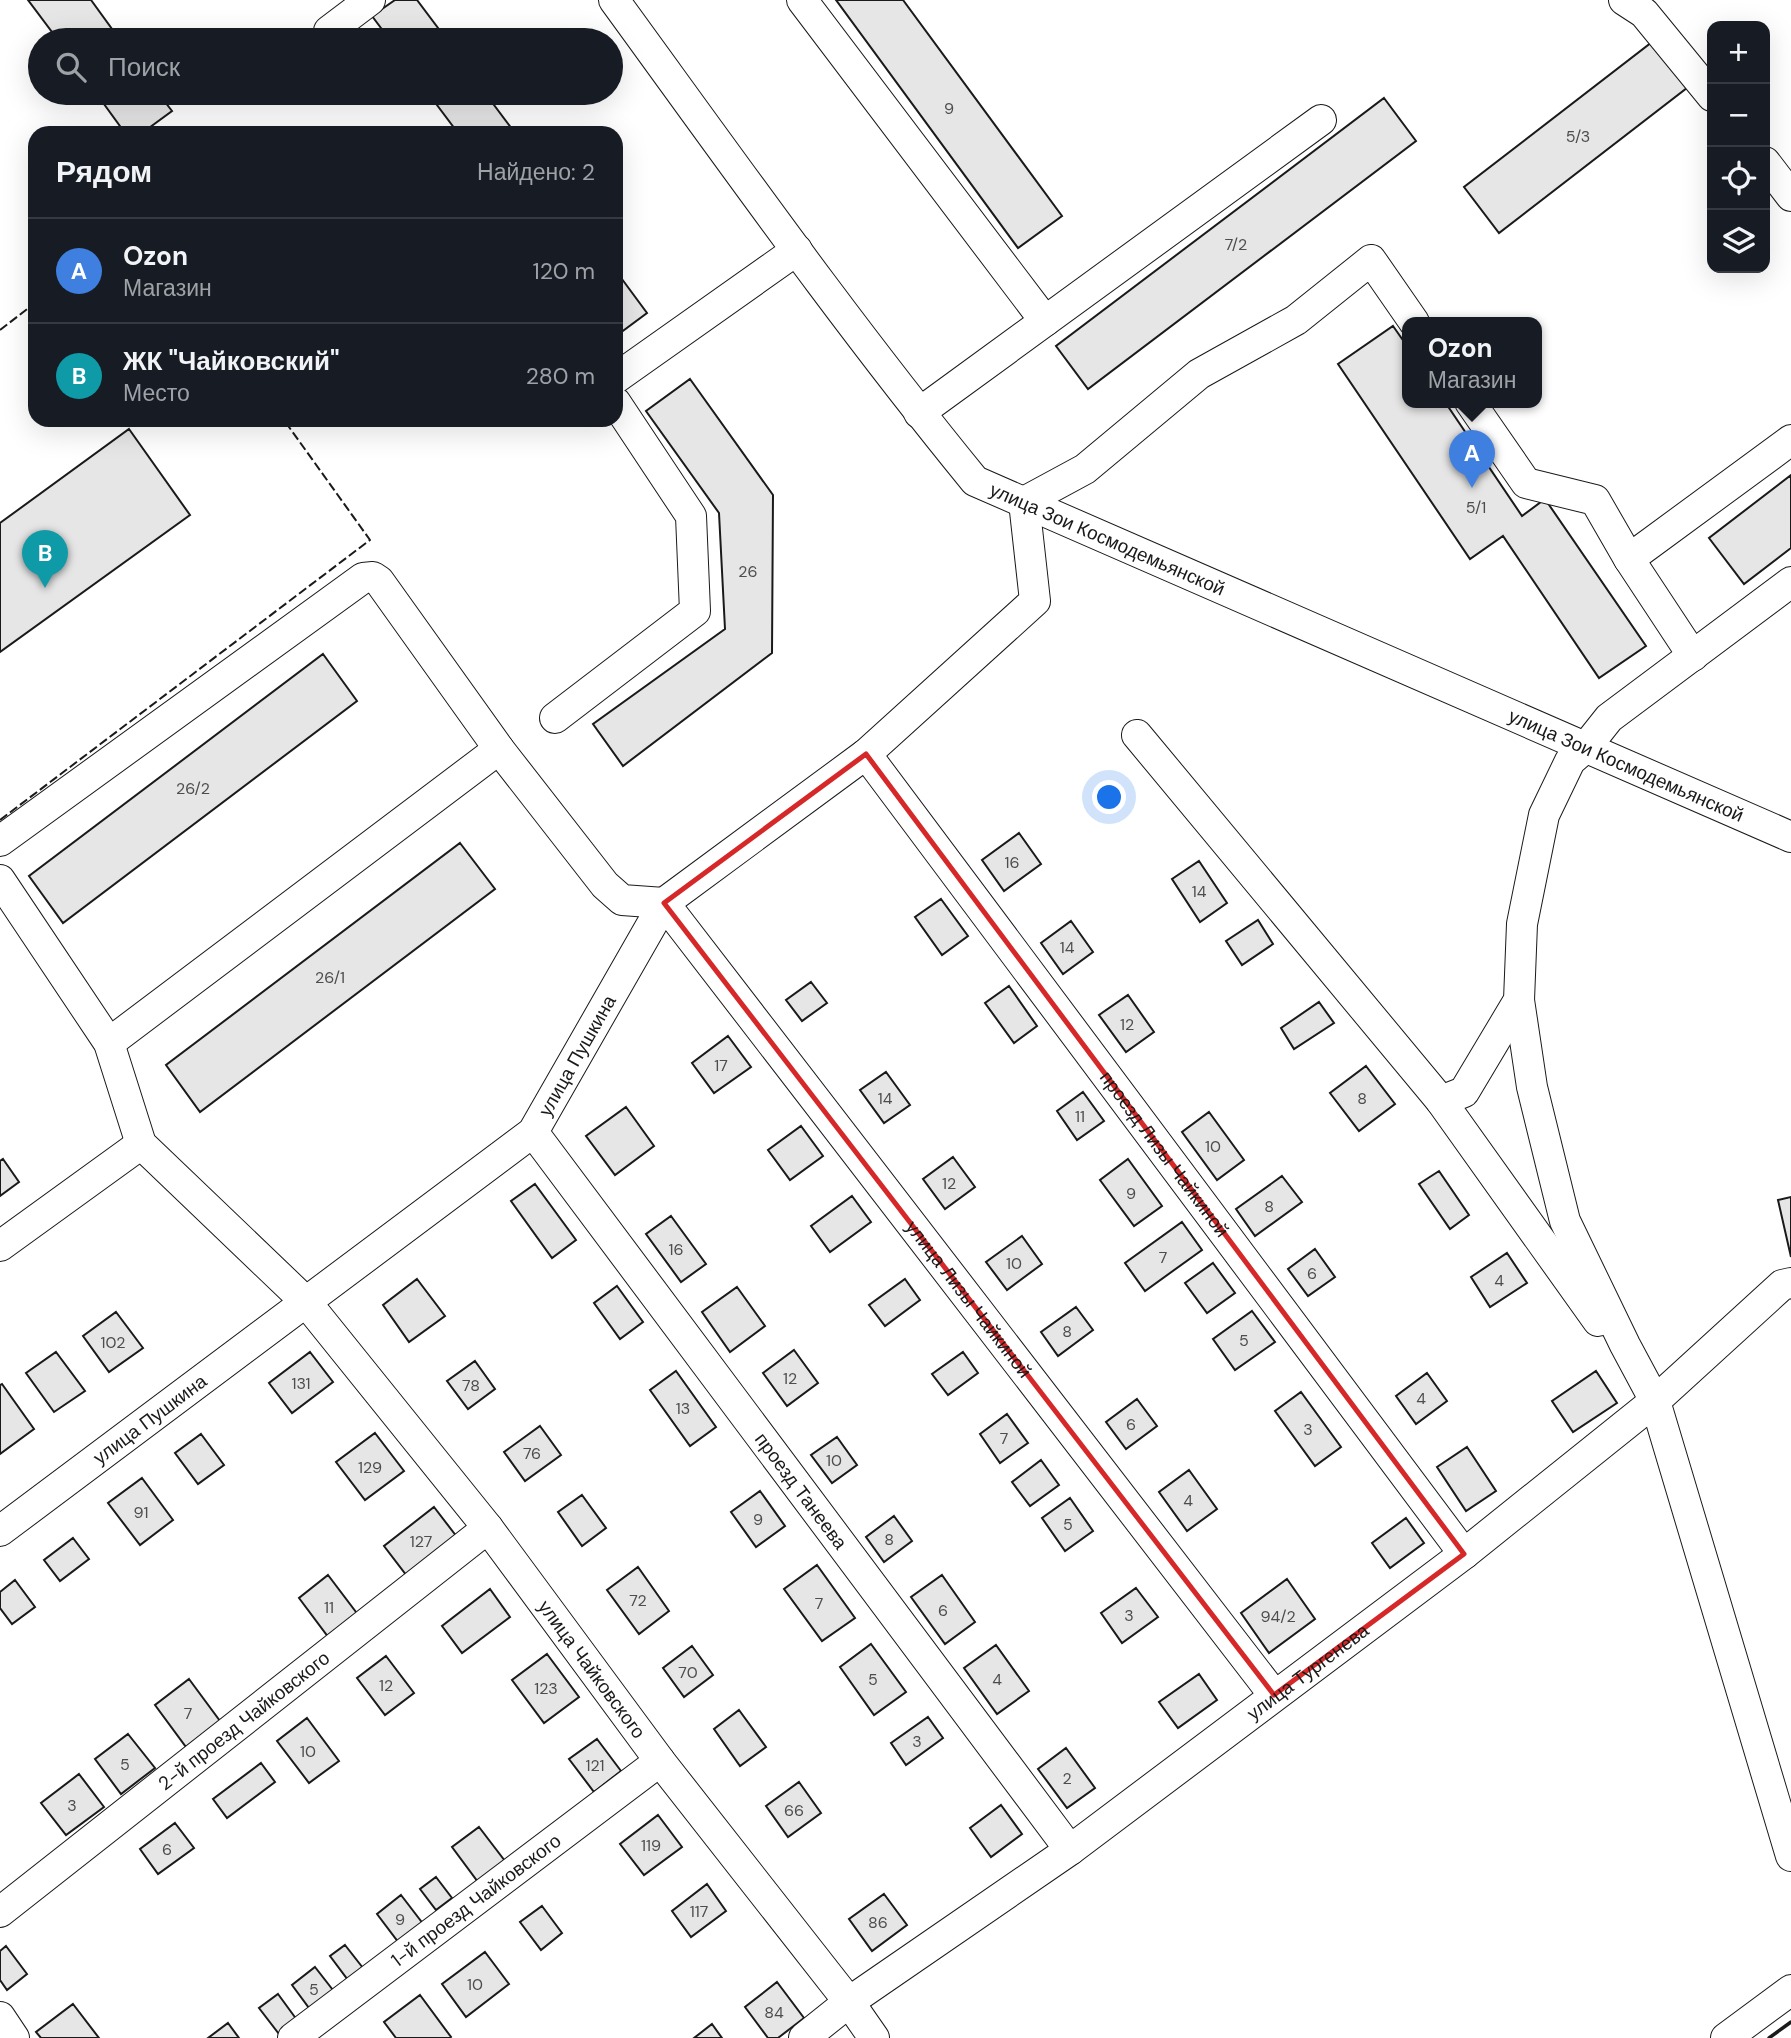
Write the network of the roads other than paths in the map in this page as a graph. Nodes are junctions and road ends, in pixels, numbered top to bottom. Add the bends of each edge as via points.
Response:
1 (370, 0) edge
2 (614, 0) edge
3 (802, 0) edge
4 (1624, 0) edge
5 (333, 28) edge
6 (1707, 90) edge
7 (1321, 120) dead end
8 (1770, 169) edge
9 (1791, 196) edge
10 (797, 250) junction
11 (1411, 317) edge
12 (1045, 321) junction
13 (623, 372) edge
14 (1474, 408) edge
15 (919, 413) junction
16 (623, 414) edge
17 (1791, 440) edge
18 (1024, 502) junction
19 (1629, 559) junction
20 (1791, 582) edge
21 (1693, 656) junction
22 (555, 718) dead end
23 (1137, 735) dead end
24 (1586, 747) junction
25 (499, 748) junction
26 (866, 754) junction
27 (1791, 837) edge
28 (0, 841) edge
29 (0, 880) edge
30 (664, 903) junction
31 (1519, 1000) junction
32 (109, 1043) junction
33 (1441, 1101) junction
34 (533, 1132) junction
35 (141, 1144) junction
36 (0, 1246) edge
37 (1791, 1283) edge
38 (306, 1302) junction
39 (1655, 1401) junction
40 (488, 1528) junction
41 (0, 1531) edge
42 (1464, 1554) junction
43 (1274, 1695) junction
44 (660, 1761) junction
45 (1070, 1850) junction
46 (1791, 1856) edge
47 (0, 1912) edge
48 (1791, 1990) edge
49 (849, 2002) junction
50 (0, 2017) edge
51 (14, 2038) edge
52 (293, 2038) edge
53 (804, 2038) edge
54 (874, 2038) edge
55 (1726, 2038) edge

1 - 5 street
2 - 10 street, улица Зои Космодемьянской
3 - 12 street
4 - 6 street via 1644,13
7 - 12 street
8 - 9 street
10 - 13 street
10 - 15 street, улица Зои Космодемьянской
11 - 18 street via 1371,260 1296,320 1199,374 1085,469
12 - 15 street
14 - 19 street via 1526,483 1595,500
15 - 18 street, улица Зои Космодемьянской via 975,481
16 - 22 street via 691,516 695,611
17 - 19 street
18 - 24 street, улица Зои Космодемьянской
18 - 26 street, улица Пушкина via 1035,601
19 - 21 street
20 - 21 street
21 - 24 street via 1609,718
23 - 33 street
24 - 27 street, улица Зои Космодемьянской
24 - 31 street via 1570,761 1544,815 1522,924
25 - 28 street via 379,581 363,578
25 - 30 street via 604,885 622,900
25 - 32 street
26 - 30 street, улица Пушкина
26 - 42 street, проезд Лизы Чайкиной
29 - 32 street
30 - 34 street, улица Пушкина
30 - 43 street, улица Лизы Чайкиной
31 - 33 street via 1464,1092
31 - 39 street via 1532,1087 1565,1221
32 - 35 street
33 - 39 street
34 - 38 street, улица Пушкина
34 - 45 street, проезд Танеева
35 - 36 street
35 - 38 street, улица Чайковского
37 - 39 street, улица Тургенева via 1782,1285
38 - 40 street, улица Чайковского
38 - 41 street, улица Пушкина
39 - 42 street, улица Тургенева
39 - 46 street
40 - 44 street, улица Чайковского
40 - 47 street, 2-й проезд Чайковского
42 - 43 street, улица Тургенева
43 - 45 street, улица Тургенева
44 - 49 street, улица Чайковского
44 - 52 street, 1-й проезд Чайковского
45 - 49 street, улица Тургенева
48 - 55 street
49 - 53 street, улица Тургенева
49 - 54 street, улица Чайковского
50 - 51 street

